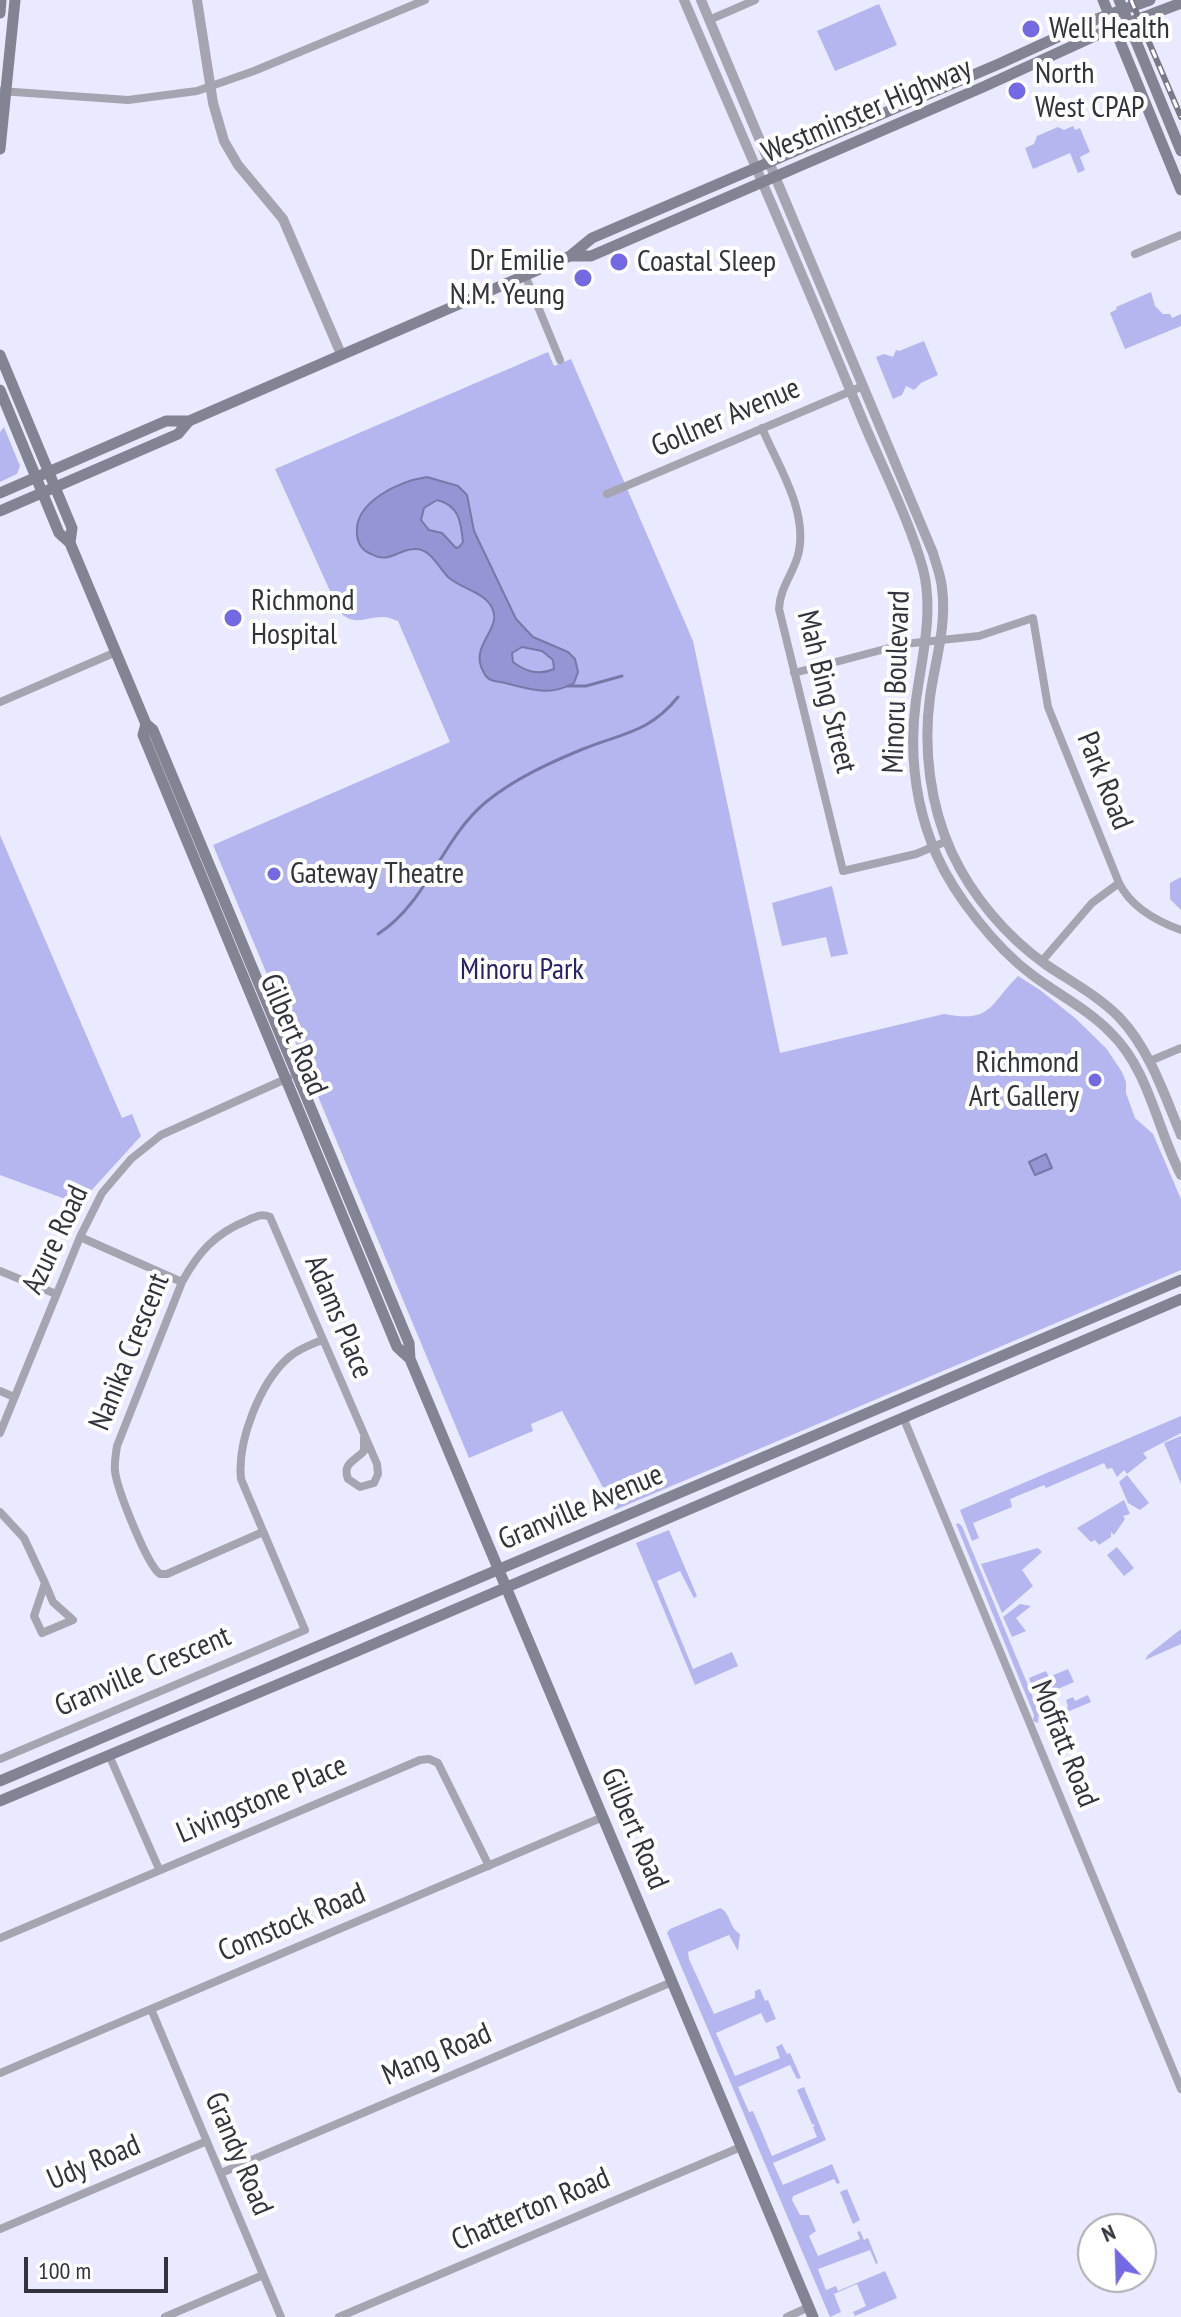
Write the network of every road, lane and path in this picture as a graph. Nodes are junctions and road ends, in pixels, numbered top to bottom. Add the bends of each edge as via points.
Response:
1 (1, 0) edge
2 (15, 0) edge
3 (197, 0) edge
4 (425, 0) edge
5 (684, 0) edge
6 (701, 0) edge
7 (755, 0) edge
8 (1103, 0) edge
9 (1150, 0) edge
10 (1181, 3) edge
11 (1120, 5) edge
12 (0, 13) edge
13 (1109, 14) junction
14 (709, 20) junction
15 (1128, 24) junction
16 (1115, 28) junction
17 (211, 87) junction
18 (4, 91) edge
19 (0, 149) edge
20 (1181, 151) edge
21 (769, 162) junction
22 (755, 167) junction
23 (775, 177) junction
24 (761, 182) junction
25 (1181, 190) edge
26 (1181, 235) edge
27 (1135, 254) dead end
28 (570, 256) junction
29 (525, 275) junction
30 (341, 354) junction
31 (0, 355) edge
32 (560, 360) dead end
33 (863, 386) junction
34 (0, 390) edge
35 (851, 391) junction
36 (189, 421) junction
37 (762, 428) junction
38 (49, 472) junction
39 (36, 477) junction
40 (55, 487) junction
41 (42, 492) junction
42 (0, 493) edge
43 (607, 494) dead end
44 (0, 511) edge
45 (70, 543) junction
46 (940, 641) junction
47 (924, 642) junction
48 (116, 652) junction
49 (794, 673) junction
50 (0, 702) edge
51 (947, 841) junction
52 (933, 847) junction
53 (1119, 883) junction
54 (1181, 930) edge
55 (1042, 961) junction
56 (1181, 1048) edge
57 (1150, 1061) junction
58 (291, 1076) junction
59 (1181, 1135) edge
60 (1181, 1175) edge
61 (267, 1215) joint
62 (80, 1237) junction
63 (0, 1271) edge
64 (1181, 1280) edge
65 (182, 1282) junction
66 (56, 1294) junction
67 (1181, 1299) edge
68 (322, 1340) junction
69 (0, 1391) edge
70 (14, 1397) junction
71 (903, 1417) junction
72 (0, 1433) edge
73 (364, 1438) junction
74 (0, 1512) edge
75 (263, 1532) junction
76 (499, 1569) junction
77 (45, 1583) junction
78 (506, 1586) junction
79 (109, 1755) junction
80 (0, 1759) edge
81 (0, 1781) edge
82 (0, 1801) edge
83 (603, 1817) junction
84 (489, 1866) junction
85 (159, 1869) junction
86 (0, 1938) edge
87 (672, 1982) junction
88 (151, 2009) junction
89 (0, 2073) edge
90 (1181, 2089) edge
91 (207, 2141) junction
92 (741, 2147) junction
93 (221, 2173) junction
94 (0, 2229) edge
95 (263, 2275) junction
96 (811, 2312) edge
97 (165, 2317) edge
98 (281, 2317) edge
99 (339, 2317) edge
100 (787, 2317) edge

1 - 12 main road
2 - 18 main road
3 - 17 street
4 - 17 street
5 - 22 street, Minoru Boulevard
6 - 14 street, Minoru Boulevard
7 - 14 street
8 - 13 main road
9 - 11 main road, Westminster Highway
10 - 15 main road, Westminster Highway
11 - 13 main road, Westminster Highway
11 - 15 main road
13 - 16 main road
13 - 21 main road, Westminster Highway
14 - 21 street, Minoru Boulevard
15 - 16 main road, Westminster Highway
15 - 20 main road
16 - 23 main road, Westminster Highway
16 - 25 main road
17 - 18 street via 128,100
17 - 30 street via 224,141 283,219
18 - 19 main road
21 - 22 main road, Westminster Highway
21 - 23 street, Minoru Boulevard
22 - 24 street, Minoru Boulevard
22 - 28 main road, Westminster Highway via 592,238
23 - 24 main road, Westminster Highway
23 - 33 street, Minoru Boulevard
24 - 28 main road, Westminster Highway via 591,256
24 - 35 street, Minoru Boulevard
26 - 27 street
28 - 29 main road, Westminster Highway
29 - 30 main road, Westminster Highway
29 - 32 street
30 - 36 main road, Westminster Highway
31 - 38 main road, Gilbert Road
33 - 35 street, Gollner Avenue
33 - 46 street, Minoru Boulevard via 933,553 942,588
34 - 39 main road, Gilbert Road
35 - 37 street, Gollner Avenue
35 - 47 street, Minoru Boulevard via 923,569
36 - 38 main road, Westminster Highway via 166,421
36 - 40 main road, Westminster Highway via 178,434
37 - 43 street, Gollner Avenue
37 - 49 street, Mah Bing Street via 801,521 798,555 779,593
38 - 39 main road, Westminster Highway
38 - 40 main road, Gilbert Road
39 - 41 main road, Gilbert Road
39 - 42 main road, Westminster Highway
40 - 41 main road, Westminster Highway
40 - 45 main road, Gilbert Road via 72,528
41 - 44 main road, Westminster Highway
41 - 45 main road, Gilbert Road via 59,533
45 - 48 main road, Gilbert Road
46 - 47 street
46 - 51 street, Minoru Boulevard via 928,753
46 - 53 street, Park Road via 979,636 1033,618 1048,707
47 - 49 street
47 - 52 street, Minoru Boulevard via 913,762
48 - 50 street
48 - 58 main road, Gilbert Road via 158,741
49 - 52 street, Mah Bing Street via 843,871
51 - 52 street, Mah Bing Street
51 - 55 street, Minoru Boulevard via 979,898 1011,936
52 - 60 street, Minoru Boulevard via 991,935 1031,974 1113,1034 1134,1062
53 - 54 street, Park Road via 1143,910
53 - 55 street via 1092,903
55 - 57 street, Minoru Boulevard via 1117,1016
56 - 57 street
57 - 59 street, Minoru Boulevard
58 - 62 street, Azure Road via 150,1143 102,1193
58 - 76 main road, Gilbert Road via 409,1343 410,1359
61 - 65 street, Nanika Crescent via 213,1238
61 - 68 street, Adams Place
62 - 65 street
62 - 66 street, Azure Road
63 - 66 street
64 - 76 main road, Granville Avenue
65 - 75 street, Nanika Crescent via 117,1446 115,1471 122,1497 160,1574
66 - 70 street, Azure Road
67 - 71 main road, Granville Avenue
68 - 73 street, Adams Place
68 - 75 street via 279,1367 244,1440 241,1479
69 - 70 street
70 - 72 street, Azure Road
71 - 78 main road, Granville Avenue
71 - 90 street, Moffatt Road
73 - 73 street, Adams Place via 364,1451 347,1469 348,1479 360,1487 370,1486 378,1474
74 - 77 street via 24,1538
75 - 80 street, Granville Crescent via 305,1630
76 - 78 main road, Gilbert Road
76 - 81 main road, Granville Avenue
77 - 77 street via 34,1616 42,1633 73,1620 53,1602
78 - 79 main road, Granville Avenue
78 - 83 main road, Gilbert Road
79 - 82 main road, Granville Avenue
79 - 85 street
83 - 84 street, Comstock Road
83 - 87 main road, Gilbert Road
84 - 85 street, Livingstone Place via 438,1763 429,1759
84 - 88 street, Comstock Road
85 - 86 street, Livingstone Place
87 - 92 main road, Gilbert Road
87 - 93 street, Mang Road
88 - 89 street, Comstock Road
88 - 91 street, Grandy Road
91 - 93 street, Grandy Road
91 - 94 street, Udy Road
92 - 96 main road, Gilbert Road
92 - 99 street, Chatterton Road
93 - 95 street, Grandy Road
95 - 97 street
95 - 98 street, Grandy Road
96 - 100 street

